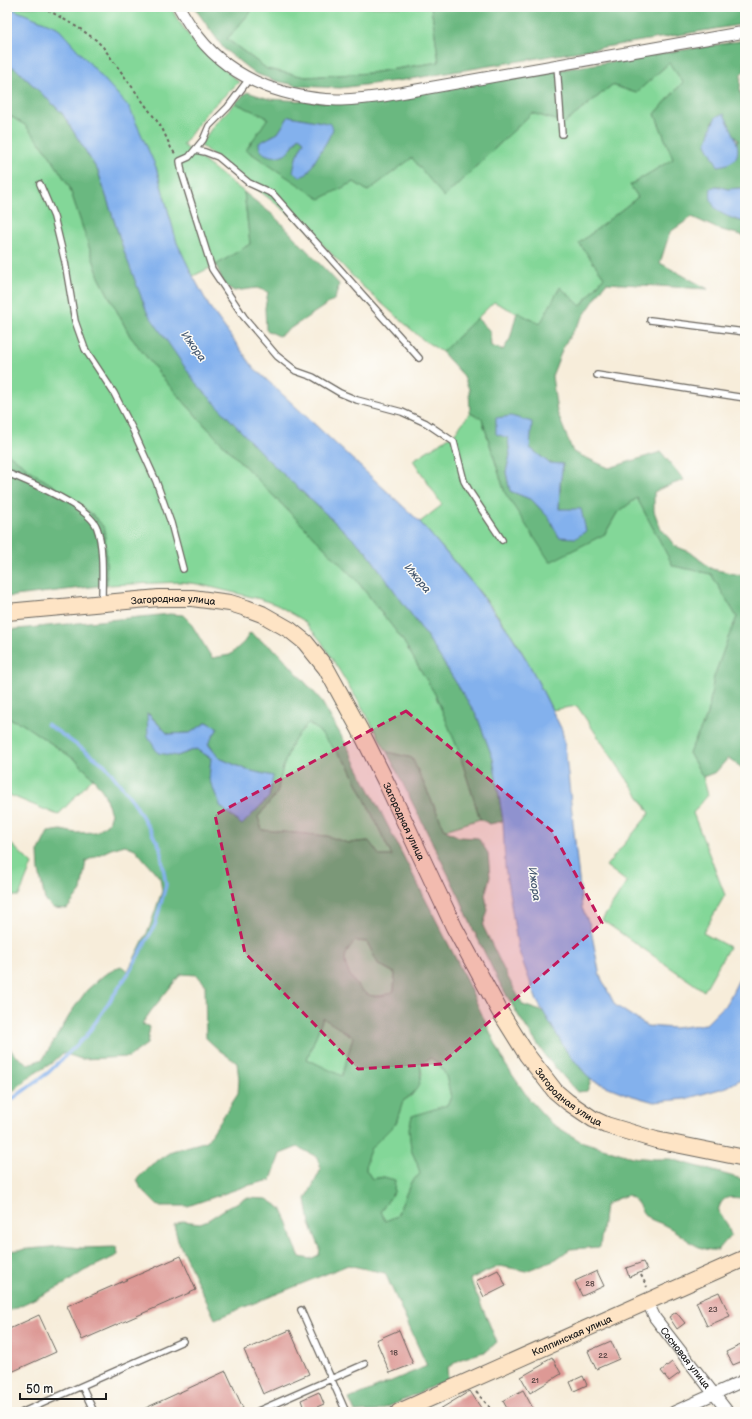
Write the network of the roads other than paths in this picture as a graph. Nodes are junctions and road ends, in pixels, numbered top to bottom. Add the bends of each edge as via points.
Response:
1 (179, 7) edge
2 (745, 32) edge
3 (557, 65) junction
4 (249, 79) junction
5 (562, 134) dead end
6 (195, 150) junction
7 (40, 184) dead end
8 (650, 320) dead end
9 (745, 332) edge
10 (419, 358) dead end
11 (597, 375) dead end
12 (745, 398) edge
13 (7, 473) edge
14 (502, 540) dead end
15 (183, 569) dead end
16 (102, 604) junction
17 (7, 612) edge
18 (745, 1158) edge
19 (745, 1258) edge
20 (647, 1302) junction
21 (301, 1310) dead end
22 (182, 1342) dead end
23 (365, 1364) dead end
24 (331, 1379) junction
25 (745, 1380) edge
26 (82, 1386) junction
27 (714, 1394) junction
28 (258, 1411) edge
29 (23, 1412) edge
30 (94, 1412) edge
31 (346, 1412) edge
32 (399, 1412) edge
33 (674, 1412) edge
34 (728, 1412) edge

1 - 4 street via 212,53
2 - 3 street
3 - 4 street via 383,96 337,100 269,88
3 - 5 lane
4 - 6 lane via 228,107 209,126
6 - 10 lane via 218,157 248,183 273,194
6 - 14 lane via 189,157 180,161 182,173 212,269 244,316 277,356 296,371 314,377 357,400 402,412 426,423 454,442 464,481
7 - 15 lane via 54,217 76,321 85,349 114,393 156,481 171,523
8 - 9 lane
11 - 12 lane
13 - 16 lane via 32,483 76,507 97,526 101,547
16 - 17 main road, Загородная улица
16 - 18 main road, Загородная улица via 159,598 192,598 230,603 262,614 305,642 326,668 360,730 454,927 499,1010 527,1056 555,1091 593,1119 606,1125 656,1140
19 - 20 main road, Колпинская улица
20 - 27 street, Сосновая улица via 655,1318
20 - 32 main road, Колпинская улица
21 - 24 lane
22 - 26 lane
23 - 24 lane
24 - 28 lane
24 - 31 lane
25 - 27 street
26 - 29 lane
26 - 30 lane
27 - 33 street
27 - 34 street, Сосновая улица

